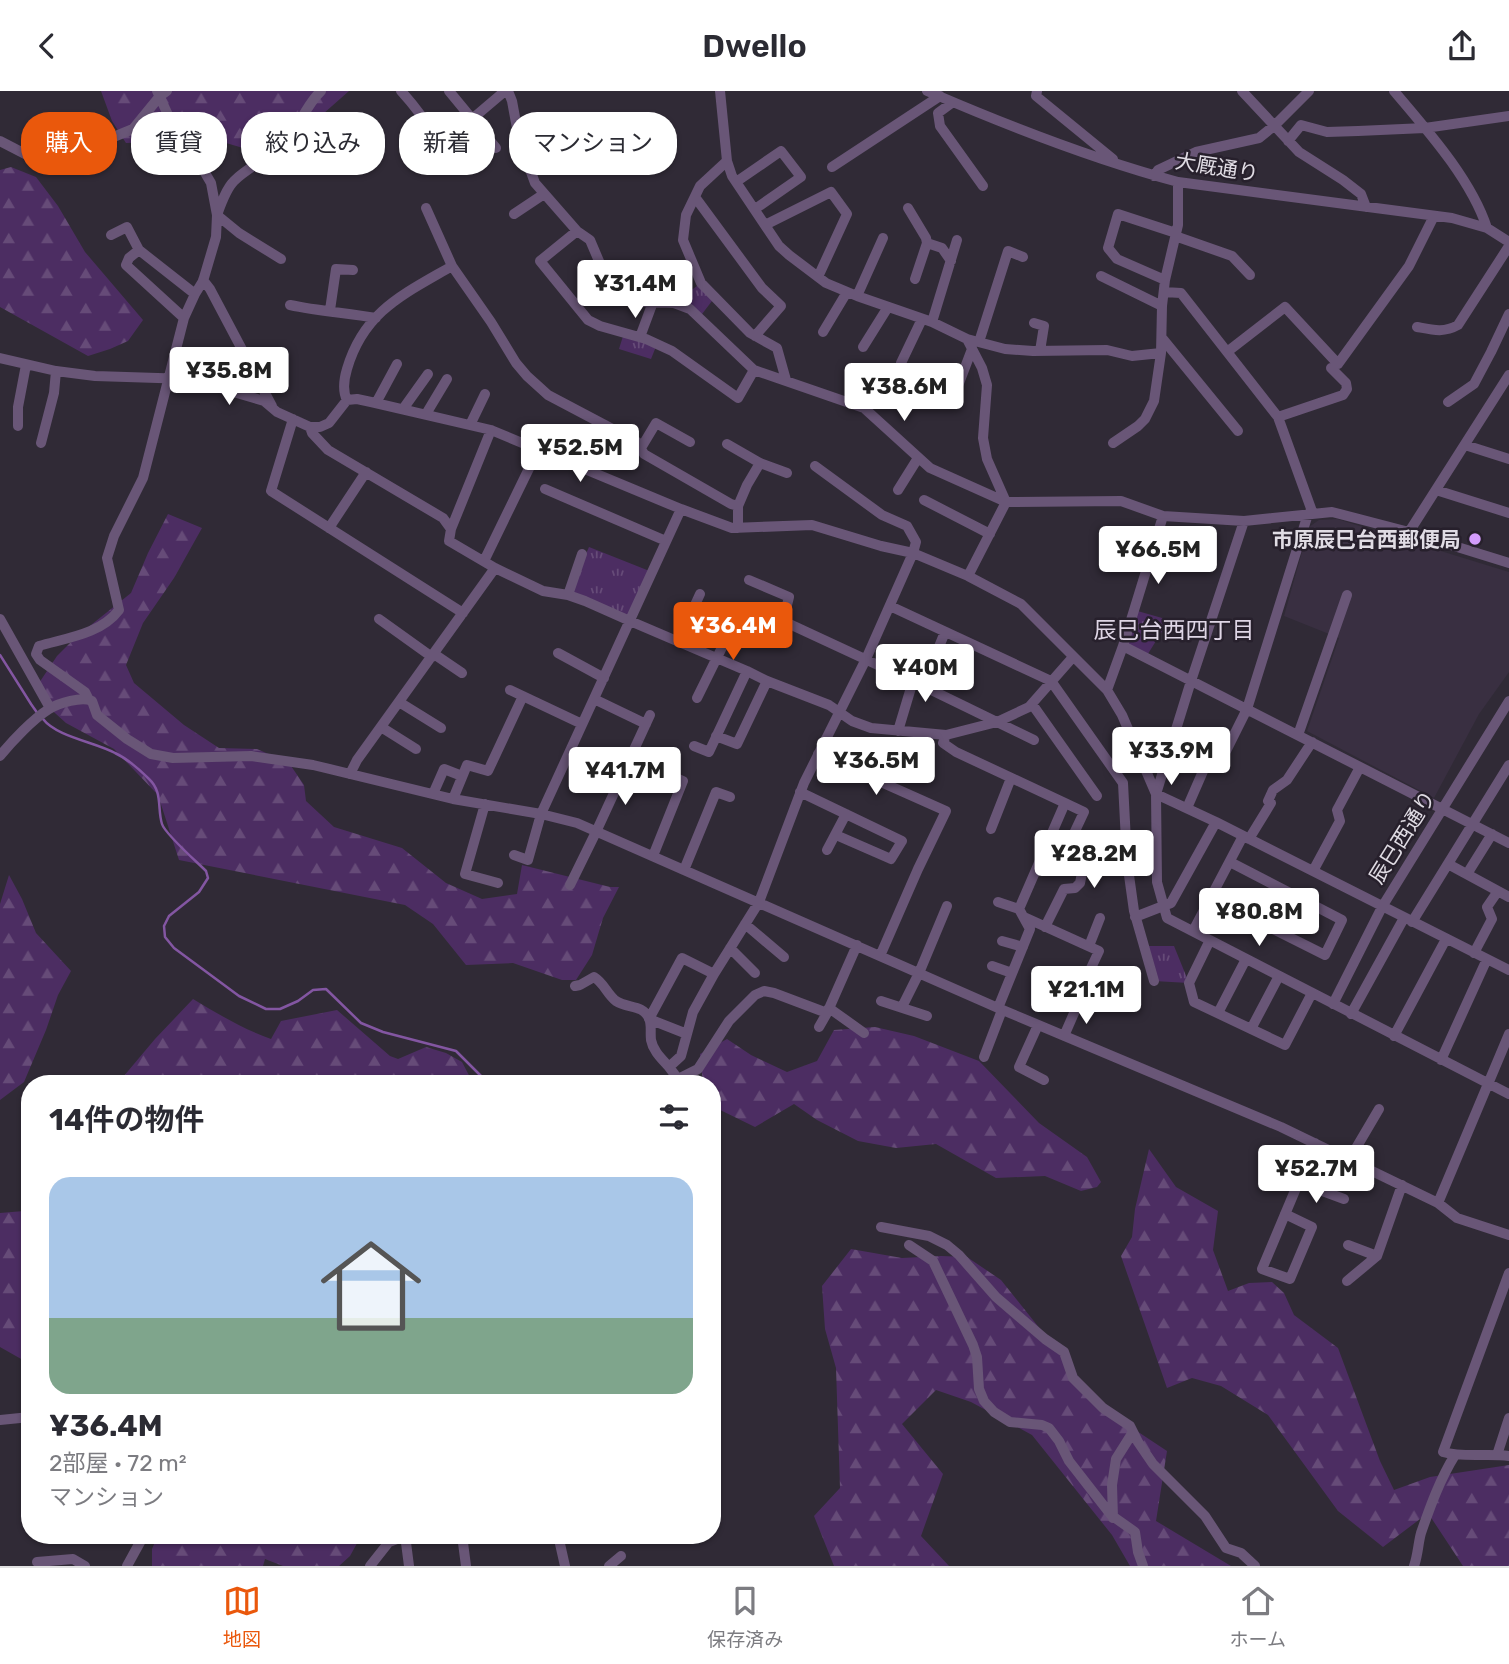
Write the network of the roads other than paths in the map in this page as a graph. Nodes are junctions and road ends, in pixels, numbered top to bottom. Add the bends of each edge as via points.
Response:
1 (321, 91) edge
2 (401, 91) edge
3 (449, 91) edge
4 (506, 91) edge
5 (720, 91) edge
6 (927, 91) edge
7 (1037, 91) edge
8 (1309, 91) edge
9 (1394, 91) edge
10 (1244, 92) edge
11 (161, 93) edge
12 (940, 96) junction
13 (953, 102) junction
14 (417, 112) edge
15 (466, 112) edge
16 (480, 112) edge
17 (1509, 116) edge
18 (1275, 125) junction
19 (1425, 128) junction
20 (0, 141) edge
21 (1289, 141) junction
22 (727, 161) junction
23 (1121, 165) junction
24 (832, 167) dead end
25 (1154, 176) junction
26 (736, 182) junction
27 (1178, 182) junction
28 (983, 186) dead end
29 (544, 194) junction
30 (695, 197) junction
31 (1366, 207) junction
32 (426, 208) dead end
33 (908, 208) dead end
34 (755, 209) junction
35 (514, 214) dead end
36 (216, 215) junction
37 (1434, 216) junction
38 (765, 225) junction
39 (1487, 228) junction
40 (578, 231) junction
41 (1176, 234) junction
42 (110, 235) dead end
43 (883, 238) dead end
44 (957, 240) dead end
45 (927, 243) junction
46 (1509, 244) edge
47 (139, 250) junction
48 (1023, 257) dead end
49 (281, 259) dead end
50 (951, 261) junction
51 (452, 266) junction
52 (353, 270) dead end
53 (1250, 275) dead end
54 (1101, 276) dead end
55 (818, 277) junction
56 (915, 279) dead end
57 (1165, 279) junction
58 (203, 280) junction
59 (1164, 292) junction
60 (195, 294) junction
61 (852, 294) junction
62 (653, 302) junction
63 (290, 305) dead end
64 (1162, 306) junction
65 (888, 307) junction
66 (330, 310) junction
67 (1509, 314) edge
68 (184, 318) junction
69 (376, 318) junction
70 (927, 320) junction
71 (1034, 323) dead end
72 (1417, 327) dead end
73 (823, 332) dead end
74 (755, 336) junction
75 (640, 337) junction
76 (1162, 338) junction
77 (973, 343) junction
78 (863, 347) dead end
79 (1040, 351) junction
80 (1227, 352) junction
81 (1161, 353) junction
82 (0, 358) edge
83 (901, 363) dead end
84 (397, 364) dead end
85 (26, 365) junction
86 (1331, 368) dead end
87 (754, 370) junction
88 (56, 371) junction
89 (428, 374) dead end
90 (1509, 375) edge
91 (168, 378) junction
92 (447, 379) dead end
93 (786, 380) junction
94 (485, 394) dead end
95 (347, 400) junction
96 (953, 400) dead end
97 (1448, 402) dead end
98 (376, 403) junction
99 (273, 408) junction
100 (403, 409) junction
101 (426, 414) junction
102 (1278, 417) junction
103 (293, 419) junction
104 (470, 425) junction
105 (18, 426) dead end
106 (310, 427) junction
107 (491, 430) junction
108 (1238, 431) dead end
109 (690, 442) dead end
110 (41, 443) dead end
111 (1113, 443) dead end
112 (727, 445) dead end
113 (1465, 445) junction
114 (641, 448) junction
115 (538, 450) junction
116 (919, 458) junction
117 (1509, 459) edge
118 (760, 463) junction
119 (815, 466) dead end
120 (366, 473) junction
121 (787, 473) dead end
122 (545, 489) dead end
123 (898, 489) dead end
124 (1436, 490) junction
125 (924, 500) dead end
126 (1006, 502) junction
127 (738, 506) junction
128 (681, 509) junction
129 (1509, 513) edge
130 (1310, 514) junction
131 (1163, 516) junction
132 (1244, 521) junction
133 (329, 528) junction
134 (738, 528) junction
135 (451, 529) junction
136 (1409, 532) junction
137 (990, 534) junction
138 (666, 541) junction
139 (913, 553) junction
140 (582, 554) dead end
141 (484, 561) junction
142 (1509, 563) edge
143 (495, 568) junction
144 (968, 576) junction
145 (750, 580) dead end
146 (699, 594) dead end
147 (568, 595) junction
148 (1347, 596) dead end
149 (890, 606) junction
150 (740, 611) dead end
151 (463, 613) junction
152 (0, 619) edge
153 (379, 619) dead end
154 (630, 621) junction
155 (945, 632) junction
156 (678, 642) junction
157 (1123, 646) junction
158 (558, 653) dead end
159 (433, 655) junction
160 (1073, 657) junction
161 (717, 658) junction
162 (866, 659) junction
163 (747, 671) junction
164 (463, 673) dead end
165 (604, 678) junction
166 (767, 681) junction
167 (1051, 681) junction
168 (1191, 681) junction
169 (918, 683) junction
170 (510, 690) dead end
171 (1107, 690) junction
172 (523, 696) junction
173 (88, 698) junction
174 (697, 698) dead end
175 (594, 699) junction
176 (1509, 701) edge
177 (399, 702) junction
178 (1032, 704) junction
179 (50, 708) junction
180 (1247, 709) junction
181 (839, 713) junction
182 (997, 722) junction
183 (582, 724) junction
184 (380, 727) junction
185 (441, 728) dead end
186 (898, 731) junction
187 (946, 735) junction
188 (1298, 735) junction
189 (716, 736) junction
190 (1203, 739) dead end
191 (1034, 740) dead end
192 (1312, 742) junction
193 (694, 746) dead end
194 (1214, 746) junction
195 (416, 749) dead end
196 (818, 754) junction
197 (0, 756) edge
198 (630, 758) junction
199 (1509, 765) edge
200 (1360, 767) junction
201 (350, 774) junction
202 (462, 776) junction
203 (1011, 778) junction
204 (800, 792) junction
205 (433, 794) junction
206 (1156, 794) junction
207 (1097, 796) dead end
208 (730, 797) dead end
209 (453, 799) junction
210 (1065, 803) junction
211 (485, 804) junction
212 (1187, 808) junction
213 (1442, 809) junction
214 (541, 814) junction
215 (846, 814) junction
216 (1216, 822) junction
217 (1472, 824) junction
218 (991, 829) dead end
219 (596, 832) junction
220 (1492, 834) junction
221 (836, 835) junction
222 (1246, 837) junction
223 (1509, 843) edge
224 (827, 850) dead end
225 (514, 855) dead end
226 (653, 856) junction
227 (1230, 862) junction
228 (1448, 864) junction
229 (684, 870) junction
230 (1313, 871) junction
231 (1467, 874) junction
232 (498, 883) dead end
233 (570, 885) dead end
234 (1498, 891) junction
235 (1509, 897) edge
236 (1211, 898) junction
237 (759, 902) junction
238 (998, 902) dead end
239 (947, 906) dead end
240 (1165, 907) junction
241 (1382, 907) junction
242 (1021, 913) junction
243 (1135, 917) junction
244 (1100, 918) dead end
245 (1408, 920) junction
246 (745, 924) junction
247 (1045, 927) junction
248 (1194, 931) junction
249 (1446, 939) junction
250 (1210, 940) junction
251 (1002, 941) dead end
252 (857, 945) junction
253 (1089, 946) junction
254 (1023, 947) junction
255 (730, 949) junction
256 (1474, 953) junction
257 (880, 956) junction
258 (784, 957) dead end
259 (1246, 958) junction
260 (1487, 959) junction
261 (992, 966) dead end
262 (1509, 970) edge
263 (754, 973) dead end
264 (919, 973) junction
265 (1012, 973) junction
266 (714, 974) junction
267 (1279, 976) junction
268 (1154, 981) dead end
269 (1084, 983) dead end
270 (575, 986) dead end
271 (1312, 993) junction
272 (881, 1001) dead end
273 (1078, 1004) dead end
274 (1333, 1004) junction
275 (902, 1007) junction
276 (1000, 1009) junction
277 (828, 1011) junction
278 (1219, 1013) junction
279 (1351, 1014) junction
280 (927, 1016) dead end
281 (649, 1019) junction
282 (1038, 1025) junction
283 (819, 1027) dead end
284 (1251, 1029) junction
285 (864, 1033) dead end
286 (687, 1034) junction
287 (1509, 1034) edge
288 (1064, 1036) junction
289 (1394, 1036) junction
290 (1507, 1047) edge
291 (984, 1058) dead end
292 (1441, 1060) junction
293 (669, 1067) junction
294 (674, 1075) edge
295 (688, 1075) edge
296 (1044, 1080) dead end
297 (1489, 1084) junction
298 (1509, 1094) edge
299 (1379, 1109) dead end
300 (1315, 1143) junction
301 (1349, 1160) junction
302 (1298, 1182) junction
303 (1402, 1185) junction
304 (1344, 1199) dead end
305 (1438, 1203) junction
306 (1285, 1213) junction
307 (881, 1227) dead end
308 (1509, 1235) edge
309 (909, 1245) dead end
310 (1349, 1245) dead end
311 (1377, 1257) junction
312 (1509, 1273) edge
313 (1347, 1281) dead end
314 (21, 1418) edge
315 (1509, 1418) edge
316 (0, 1420) edge
317 (1133, 1432) junction
318 (1455, 1455) junction
319 (1503, 1455) edge
320 (1114, 1518) junction
321 (139, 1544) edge
322 (387, 1544) edge
323 (407, 1544) edge
324 (463, 1544) edge
325 (560, 1544) edge
326 (621, 1556) dead end
327 (37, 1562) dead end
328 (85, 1566) edge
329 (127, 1566) edge
330 (370, 1566) edge
331 (409, 1566) edge
332 (466, 1566) edge
333 (565, 1566) edge
334 (609, 1566) edge
335 (1143, 1566) edge
336 (1255, 1566) edge
337 (1414, 1566) edge

1 - 36 street via 290,138 233,182
2 - 14 street
3 - 15 street
4 - 16 street
4 - 29 street via 535,183
5 - 22 street
6 - 12 street, 大厩通り
7 - 23 street via 1036,96
8 - 18 street
9 - 19 street
10 - 18 street
11 - 20 street via 133,129 111,138 29,156
11 - 36 street via 175,130 193,147 211,183
12 - 13 street, 大厩通り
12 - 24 street
13 - 23 street, 大厩通り
13 - 28 street via 938,113 940,126
17 - 19 street
18 - 21 street
18 - 25 street via 1259,138 1196,152
19 - 21 street via 1327,132 1301,125
19 - 39 street via 1469,189
21 - 31 street via 1361,194
22 - 26 street
22 - 30 street via 700,186
23 - 25 street, 大厩通り
25 - 27 street, 大厩通り
26 - 34 street
26 - 34 street via 781,151 802,177
27 - 31 street, 大厩通り
27 - 41 street
29 - 35 street
29 - 40 street
30 - 74 street via 686,215 683,240 701,283
30 - 74 street via 762,288 781,306
31 - 37 street, 大厩通り
32 - 51 street
33 - 45 street
34 - 38 street
36 - 49 street
36 - 58 street via 216,237
37 - 39 street, 大厩通り
37 - 80 street via 1409,266 1338,364 1286,307
38 - 55 street via 779,246
38 - 55 street via 831,191 846,214
39 - 46 street, 大厩通り
40 - 62 street via 590,240 607,281 631,299
40 - 75 street via 540,261 588,320
41 - 53 street via 1231,256
41 - 57 street
41 - 57 street via 1118,214 1108,248 1117,259
42 - 47 street via 127,227
43 - 61 street
44 - 50 street
45 - 50 street via 942,248
45 - 56 street
46 - 72 street via 1458,325 1437,331
47 - 60 street
47 - 68 street via 126,265
48 - 77 street via 1008,251
50 - 70 street
51 - 69 street via 389,303
51 - 114 street via 516,363 534,382 548,395
52 - 66 street via 336,269
54 - 64 street
55 - 61 street
57 - 59 street
58 - 60 street
58 - 99 street
59 - 64 street
59 - 80 street via 1181,293
60 - 68 street
61 - 65 street
61 - 73 street
62 - 75 street
62 - 87 street via 690,309
63 - 66 street
64 - 76 street
65 - 70 street
65 - 78 street
66 - 69 street
67 - 97 street via 1474,384
68 - 91 street
69 - 95 street via 351,356 344,381
70 - 77 street
70 - 83 street
71 - 79 street via 1044,326
74 - 93 street via 777,348
75 - 87 street via 672,351 738,398
76 - 81 street
76 - 108 street
77 - 79 street
77 - 96 street
77 - 126 street via 987,385 983,438 987,459
79 - 81 street
80 - 102 street
81 - 111 street via 1154,401 1138,426
82 - 85 street
84 - 98 street
85 - 88 street
85 - 105 street
86 - 102 street via 1346,383 1343,395
87 - 93 street
88 - 91 street
88 - 110 street
89 - 100 street
90 - 113 street
91 - 99 street via 189,379 264,401
91 - 173 street via 143,478 107,558 119,610 97,629 39,646 36,654
92 - 101 street
93 - 116 street via 864,408
94 - 104 street
95 - 98 street
95 - 106 street via 328,423
98 - 100 street
99 - 103 street
100 - 101 street
101 - 104 street
102 - 130 street
103 - 106 street
103 - 133 street via 271,491
104 - 107 street
106 - 120 street via 328,450
107 - 115 street
107 - 135 street
109 - 114 street via 656,422
112 - 118 street
113 - 117 street
113 - 124 street
114 - 127 street via 644,454
115 - 128 street
115 - 141 street
116 - 123 street
116 - 126 street via 930,468
118 - 121 street
118 - 127 street
119 - 139 street via 882,515 907,526 916,542
120 - 133 street
120 - 135 street via 443,518
122 - 138 street
124 - 129 street
124 - 136 street
125 - 137 street
126 - 131 street via 1121,501
126 - 137 street
127 - 134 street
128 - 134 street
128 - 138 street
130 - 132 street
130 - 136 street via 1332,512
130 - 180 street
131 - 132 street
131 - 157 street
132 - 168 street
133 - 151 street
134 - 139 street via 812,525
135 - 141 street via 449,541
136 - 142 street
137 - 144 street
138 - 154 street
139 - 144 street
139 - 149 street
140 - 147 street
141 - 143 street
143 - 147 street via 543,591
143 - 151 street
144 - 160 street via 1021,604
145 - 162 street via 789,597 783,621
146 - 156 street
147 - 154 street
148 - 188 street
149 - 155 street
149 - 162 street
150 - 161 street
151 - 159 street
152 - 179 street
153 - 159 street
154 - 156 street
154 - 165 street
155 - 167 street
155 - 169 street
156 - 161 street
157 - 168 street
157 - 171 street
158 - 165 street
159 - 164 street
159 - 177 street
160 - 167 street
160 - 171 street
161 - 163 street
161 - 174 street
162 - 169 street
162 - 181 street
163 - 166 street
163 - 189 street
165 - 175 street
166 - 181 street via 830,705
166 - 189 street via 737,744
167 - 178 street
167 - 243 street via 1123,783
168 - 180 street
168 - 206 street
169 - 182 street
169 - 186 street
170 - 172 street
171 - 206 street
172 - 183 street
172 - 202 street via 488,771 467,765
173 - 179 street
173 - 201 street via 97,715 151,754 173,758 251,756
175 - 183 street
175 - 198 street via 648,719
176 - 213 street, 辰巳西通り
177 - 184 street
177 - 185 street
178 - 182 street
178 - 207 street
179 - 197 street
180 - 188 street
180 - 194 street via 1226,751
181 - 186 street via 871,728
181 - 196 street
182 - 187 street
182 - 191 street
183 - 214 street
184 - 195 street
184 - 201 street
186 - 187 street
187 - 203 street via 943,743 956,752
188 - 192 street
189 - 193 street via 709,752
190 - 194 street
192 - 200 street
192 - 222 street via 1287,780 1273,790 1271,803
194 - 212 street
196 - 204 street
196 - 257 street via 946,811
198 - 219 street
198 - 226 street via 683,781
199 - 217 street
200 - 213 street
200 - 230 street via 1337,810 1340,821
201 - 205 street
202 - 205 street via 444,769
202 - 209 street
203 - 210 street
203 - 218 street
204 - 215 street
204 - 237 street
205 - 209 street
206 - 212 street
206 - 240 street via 1157,882
208 - 229 street via 716,792
209 - 211 street
210 - 242 street
210 - 247 street via 1084,812 1061,861 1082,873 1075,888 1064,889
211 - 214 street
211 - 232 street via 465,874
212 - 216 street
213 - 217 street
213 - 241 street, 辰巳西通り
214 - 219 street
214 - 225 street via 528,860
215 - 221 street
215 - 221 street via 902,841 891,859
216 - 222 street
216 - 240 street
217 - 220 street
217 - 228 street
219 - 226 street
219 - 233 street
220 - 223 street
220 - 231 street
221 - 224 street
222 - 227 street
222 - 230 street
226 - 229 street
227 - 236 street
227 - 236 street via 1342,920 1325,955
228 - 231 street
228 - 245 street
229 - 237 street
230 - 241 street
231 - 234 street
234 - 235 street
234 - 256 street via 1487,907 1492,919
236 - 248 street
237 - 246 street
237 - 252 street
238 - 242 street
239 - 264 street
240 - 243 street
240 - 248 street via 1167,918
241 - 245 street, 辰巳西通り
241 - 274 street
242 - 247 street
242 - 254 street via 1030,929
243 - 268 street
244 - 253 street
245 - 249 street, 辰巳西通り
245 - 279 street
246 - 255 street
246 - 258 street
247 - 253 street
248 - 250 street
249 - 256 street, 辰巳西通り
249 - 289 street
250 - 259 street
250 - 278 street via 1189,983 1194,1002
251 - 254 street
252 - 257 street
252 - 277 street
253 - 269 street via 1099,951
254 - 265 street
255 - 263 street
255 - 266 street
256 - 260 street, 辰巳西通り
257 - 264 street
259 - 267 street
259 - 278 street
260 - 262 street, 辰巳西通り
260 - 292 street
261 - 265 street
264 - 275 street
264 - 276 street
265 - 276 street
266 - 281 street via 682,958
266 - 286 street via 693,1012
267 - 271 street
267 - 284 street
270 - 281 street via 594,977 616,1001 639,1007
271 - 274 street
271 - 284 street via 1285,1045
272 - 275 street
273 - 288 street
274 - 279 street
275 - 280 street
276 - 282 street
276 - 291 street
277 - 283 street
277 - 285 street
277 - 295 street via 774,993 755,995 729,1021 698,1069
278 - 284 street
279 - 289 street
281 - 286 street
281 - 293 street via 654,1050
282 - 288 street
282 - 296 street via 1019,1067
286 - 293 street via 681,1056
287 - 290 street
288 - 300 street
289 - 292 street
290 - 297 street
292 - 297 street
293 - 294 street
297 - 298 street
297 - 305 street
299 - 301 street
300 - 301 street
300 - 302 street
301 - 303 street
302 - 304 street
302 - 306 street
303 - 305 street
303 - 311 street
305 - 308 street via 1457,1218
306 - 306 street via 1262,1269 1290,1279 1312,1227
307 - 317 street via 929,1236 947,1245 996,1297 1064,1352 1073,1378
309 - 320 street via 933,1261 973,1345 984,1401 1010,1422 1049,1428
310 - 311 street
311 - 313 street
312 - 318 street via 1443,1452
314 - 316 street
315 - 319 street
317 - 320 street via 1116,1459
317 - 336 street via 1153,1464 1205,1517 1226,1548 1241,1553
318 - 319 street
318 - 337 street via 1420,1537
320 - 335 street via 1135,1532
321 - 329 street
322 - 330 street
323 - 331 street
324 - 332 street
325 - 333 street
326 - 334 street
327 - 328 street via 73,1559

